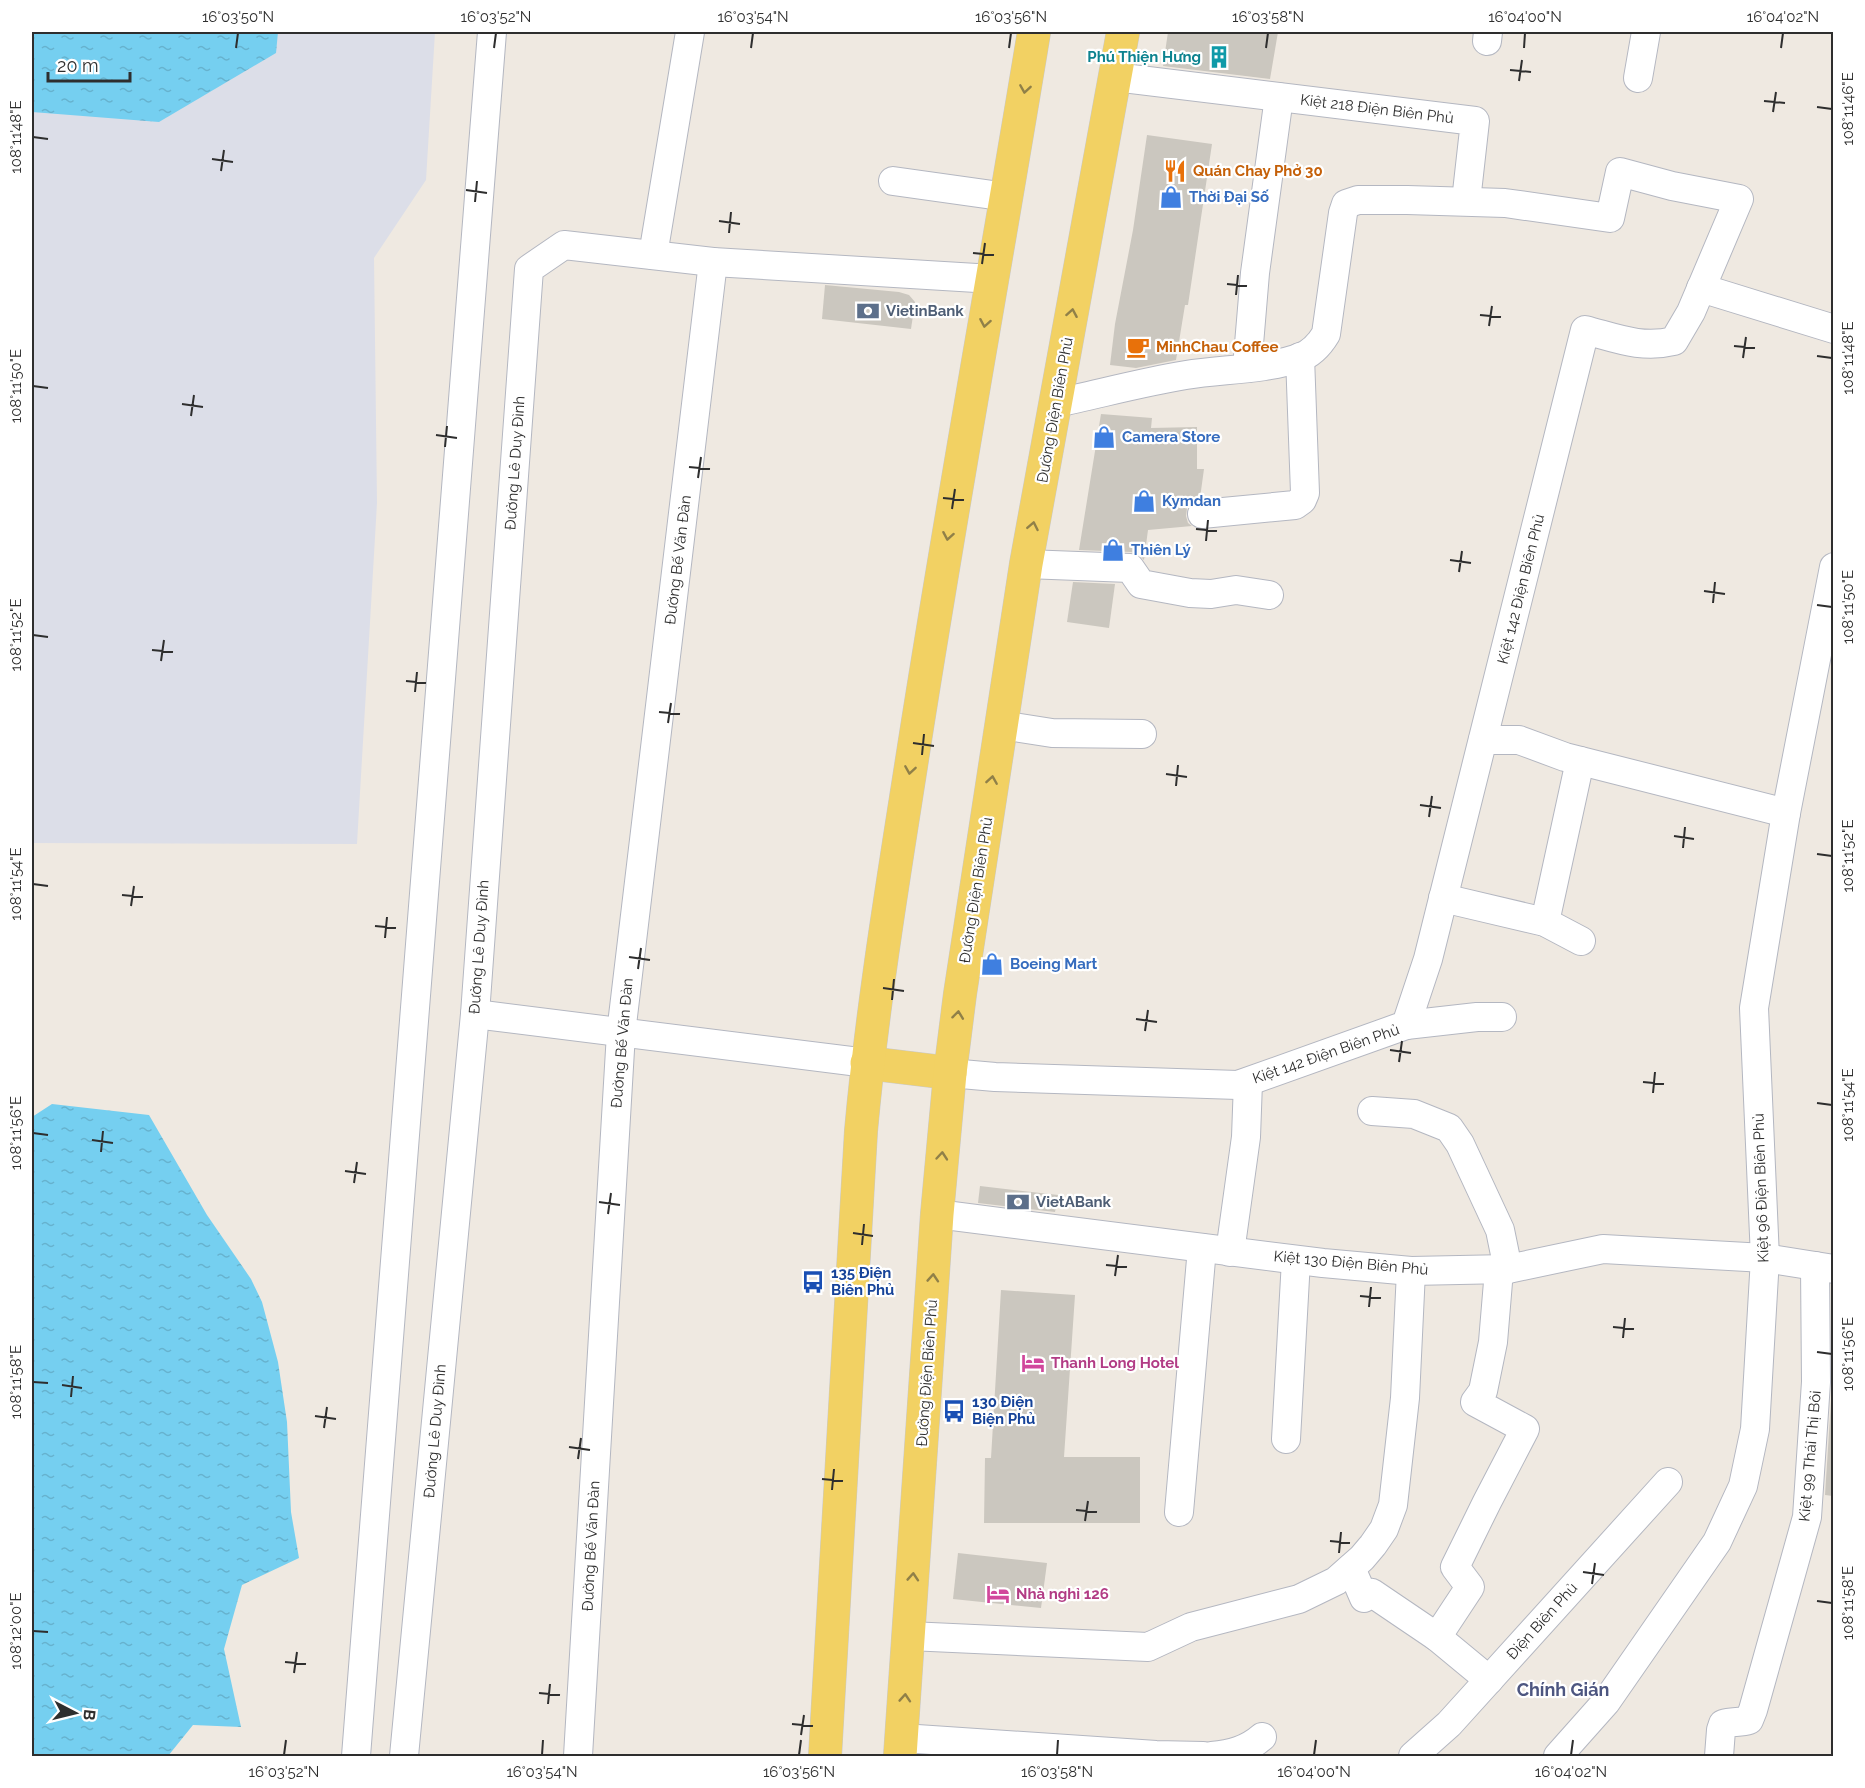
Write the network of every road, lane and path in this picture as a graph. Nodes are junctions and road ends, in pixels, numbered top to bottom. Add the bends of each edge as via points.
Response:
1 (492, 32) edge
2 (690, 32) edge
3 (1034, 32) edge
4 (1123, 32) edge
5 (1646, 32) edge
6 (1115, 77) junction
7 (1638, 78) dead end
8 (1279, 97) junction
9 (893, 181) dead end
10 (1007, 197) junction
11 (1466, 201) junction
12 (653, 255) junction
13 (713, 262) junction
14 (993, 279) junction
15 (1701, 288) junction
16 (1833, 329) edge
17 (1300, 357) junction
18 (1247, 368) junction
19 (1056, 403) junction
20 (1202, 514) dead end
21 (1026, 564) junction
22 (1833, 567) edge
23 (1269, 595) dead end
24 (1001, 725) junction
25 (1143, 734) dead end
26 (1483, 740) junction
27 (1580, 761) junction
28 (1786, 813) junction
29 (1443, 898) junction
30 (1545, 922) junction
31 (1581, 941) dead end
32 (475, 1014) junction
33 (1502, 1017) dead end
34 (1406, 1025) junction
35 (621, 1032) junction
36 (867, 1063) junction
37 (950, 1073) junction
38 (1248, 1082) junction
39 (1372, 1111) dead end
40 (937, 1214) junction
41 (1202, 1248) junction
42 (1230, 1252) junction
43 (1765, 1258) junction
44 (1296, 1260) junction
45 (1824, 1267) edge
46 (1503, 1270) junction
47 (1411, 1271) junction
48 (1286, 1438) dead end
49 (1668, 1482) dead end
50 (1179, 1512) dead end
51 (1351, 1568) junction
52 (909, 1636) junction
53 (1437, 1637) junction
54 (1489, 1680) junction
55 (1262, 1737) dead end
56 (901, 1747) edge
57 (356, 1756) edge
58 (404, 1756) edge
59 (578, 1756) edge
60 (825, 1756) edge
61 (1203, 1756) edge
62 (1212, 1756) edge
63 (1413, 1756) edge
64 (1558, 1756) edge
65 (1719, 1756) edge

1 - 57 street
2 - 12 street
3 -> 10 main road
4 - 6 main road, Đường Điện Biên Phủ
5 - 7 street
6 - 8 street, Kiệt 218 Điện Biên Phủ
19 -> 6 main road, Đường Điện Biên Phủ
8 - 11 street, Kiệt 218 Điện Biên Phủ via 1475,121
8 - 18 street, Kiệt 218 Điện Biên Phủ via 1255,273
9 - 10 street
10 - 14 main road
11 - 15 street via 1610,218 1620,172 1739,199
11 - 17 street via 1358,200 1346,204 1326,334 1315,348
12 - 13 street
12 - 32 street, Đường Lê Duy Đình via 564,245 529,269
13 - 14 street
13 - 35 street, Đường Bế Văn Đàn
14 -> 36 main road via 938,596
15 - 16 street
15 - 26 street, Kiệt 142 Điện Biên Phủ via 1674,341 1640,344 1585,330
17 - 18 street
17 - 20 street via 1305,493 1302,500 1295,505
18 - 19 street via 1186,375
21 -> 19 main road, Đường Điện Biên Phủ
21 - 23 street via 1130,568 1141,584 1190,593 1236,590
21 - 24 main road, Đường Điện Biên Phủ
22 - 28 street, Kiệt 96 Điện Biên Phủ
24 - 25 street via 1052,733
37 -> 24 main road, Đường Điện Biên Phủ
26 - 27 street via 1519,740
26 - 29 street, Kiệt 142 Điện Biên Phủ
27 - 28 street
27 - 30 street
28 - 43 street, Kiệt 96 Điện Biên Phủ via 1754,1008
29 - 30 street
29 - 34 street, Kiệt 142 Điện Biên Phủ
30 - 31 street
32 - 35 street
32 - 58 street, Đường Lê Duy Đình
33 - 34 street
34 - 38 street, Kiệt 142 Điện Biên Phủ
35 - 36 street
35 - 59 street, Đường Bế Văn Đàn
36 - 37 main road
36 - 60 main road
37 - 38 street, Kiệt 142 Điện Biên Phủ
40 -> 37 main road, Đường Điện Biên Phủ
38 - 42 street via 1246,1137
39 - 46 street via 1414,1114 1449,1128 1500,1230
40 - 41 street, Kiệt 130 Điện Biên Phủ
52 -> 40 main road, Đường Điện Biên Phủ
41 - 42 street, Kiệt 130 Điện Biên Phủ
41 - 50 street
42 - 44 street, Kiệt 130 Điện Biên Phủ
43 - 45 street, Kiệt 99 Thái Thị Bôi
43 - 46 street, Kiệt 130 Điện Biên Phủ via 1603,1249
43 - 64 street, Kiệt 96 Điện Biên Phủ via 1755,1429 1743,1486 1717,1542 1606,1702
44 - 47 street, Kiệt 130 Điện Biên Phủ
44 - 48 street
45 - 65 street, Kiệt 99 Thái Thị Bôi via 1807,1517 1753,1710 1749,1720 1723,1724
46 - 47 street, Kiệt 130 Điện Biên Phủ
46 - 53 street via 1493,1342 1482,1391 1475,1402 1525,1429 1455,1567 1470,1587
47 - 51 street via 1405,1398 1393,1505 1384,1528
49 - 54 street, Điện Biên Phủ
51 - 52 street via 1336,1581 1299,1599 1191,1627 1148,1647
51 - 53 street via 1364,1598 1372,1593
56 -> 52 main road, Đường Điện Biên Phủ
53 - 54 street
54 - 63 street, Điện Biên Phủ
55 - 62 street via 1232,1754
56 - 61 street

